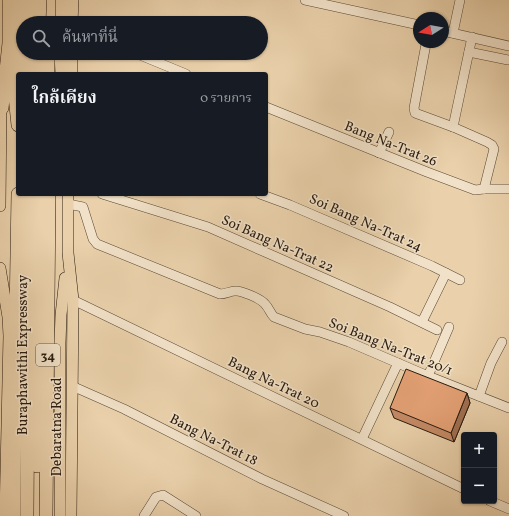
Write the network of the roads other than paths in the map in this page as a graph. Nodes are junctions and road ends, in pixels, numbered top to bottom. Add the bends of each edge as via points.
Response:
1 (9, 0) edge
2 (20, 0) edge
3 (30, 0) edge
4 (40, 0) edge
5 (48, 0) edge
6 (62, 0) edge
7 (73, 0) edge
8 (305, 0) edge
9 (460, 0) edge
10 (20, 16) edge
11 (30, 16) edge
12 (39, 16) edge
13 (48, 16) edge
14 (62, 16) edge
15 (72, 16) edge
16 (413, 25) edge
17 (449, 32) edge
18 (453, 33) junction
19 (472, 37) junction
20 (9, 43) junction
21 (509, 46) edge
22 (425, 48) edge
23 (469, 52) junction
24 (20, 60) edge
25 (30, 60) edge
26 (39, 60) edge
27 (48, 60) edge
28 (64, 60) edge
29 (67, 60) edge
30 (152, 60) edge
31 (508, 60) dead end
32 (0, 68) edge
33 (20, 72) edge
34 (30, 72) edge
35 (39, 72) edge
36 (48, 72) edge
37 (61, 72) edge
38 (71, 72) edge
39 (181, 72) edge
40 (16, 107) edge
41 (268, 108) edge
42 (1, 114) edge
43 (453, 128) junction
44 (389, 132) dead end
45 (379, 153) junction
46 (484, 189) junction
47 (509, 189) edge
48 (18, 196) edge
49 (29, 196) edge
50 (39, 196) edge
51 (49, 196) edge
52 (108, 196) edge
53 (265, 196) edge
54 (68, 199) edge
55 (0, 206) edge
56 (68, 253) junction
57 (0, 268) edge
58 (446, 273) junction
59 (460, 280) dead end
60 (73, 300) junction
61 (422, 322) junction
62 (449, 327) dead end
63 (437, 330) dead end
64 (502, 342) dead end
65 (398, 363) junction
66 (428, 376) junction
67 (72, 386) junction
68 (479, 396) junction
69 (509, 408) edge
70 (362, 440) junction
71 (461, 487) edge
72 (497, 504) edge
73 (509, 509) edge
74 (5, 516) edge
75 (14, 516) edge
76 (27, 516) edge
77 (37, 516) edge
78 (46, 516) edge
79 (60, 516) edge
80 (71, 516) edge
81 (144, 516) edge
82 (196, 516) edge
83 (344, 516) edge

1 - 20 highway
2 - 10 highway
3 - 11 highway
4 - 12 highway
5 - 13 highway
6 - 14 highway
7 - 15 main road
8 - 16 street
9 - 18 street
17 - 18 street
18 - 19 street
19 - 21 street
19 - 23 street
20 - 40 highway
20 - 42 highway
22 - 43 street via 414,112
23 - 31 street
23 - 43 street
24 - 33 highway
25 - 34 highway
26 - 35 highway
27 - 36 highway
28 - 37 highway
29 - 38 main road
30 - 39 street
32 - 42 main road
41 - 45 street, Bang Na-Trat 26
42 - 55 main road
43 - 46 street via 492,144 494,150
44 - 45 street
45 - 46 street, Bang Na-Trat 26 via 475,190
46 - 47 street, Bang Na-Trat 26
48 - 75 highway, 34
49 - 76 highway, Buraphawithi Expressway
50 - 77 highway, Buraphawithi Expressway
51 - 78 highway, Debaratna Road / 34
52 - 61 street, Soi Bang Na-Trat 22 via 208,227
53 - 58 street, Soi Bang Na-Trat 24
54 - 56 main road, Debaratna Road / 34
54 - 65 street, Soi Bang Na-Trat 20/1 via 83,207 97,244 220,294 235,291 244,293 266,304 274,317 349,342
56 - 60 main road, Debaratna Road / 34
56 - 79 main road via 60,343
57 - 74 main road via 9,336
58 - 59 street, Soi Bang Na-Trat 24
58 - 61 street
60 - 67 main road, Debaratna Road / 34
60 - 70 street, Bang Na-Trat 20
61 - 63 street, Soi Bang Na-Trat 22
62 - 66 street
64 - 68 street
65 - 66 street, Soi Bang Na-Trat 20/1
65 - 70 street
66 - 68 street, Soi Bang Na-Trat 20/1
67 - 80 main road, Debaratna Road / 34
67 - 83 street, Bang Na-Trat 18
68 - 69 street, Soi Bang Na-Trat 20/1
70 - 71 street, Bang Na-Trat 20
72 - 73 street
81 - 82 street via 156,497 163,494

